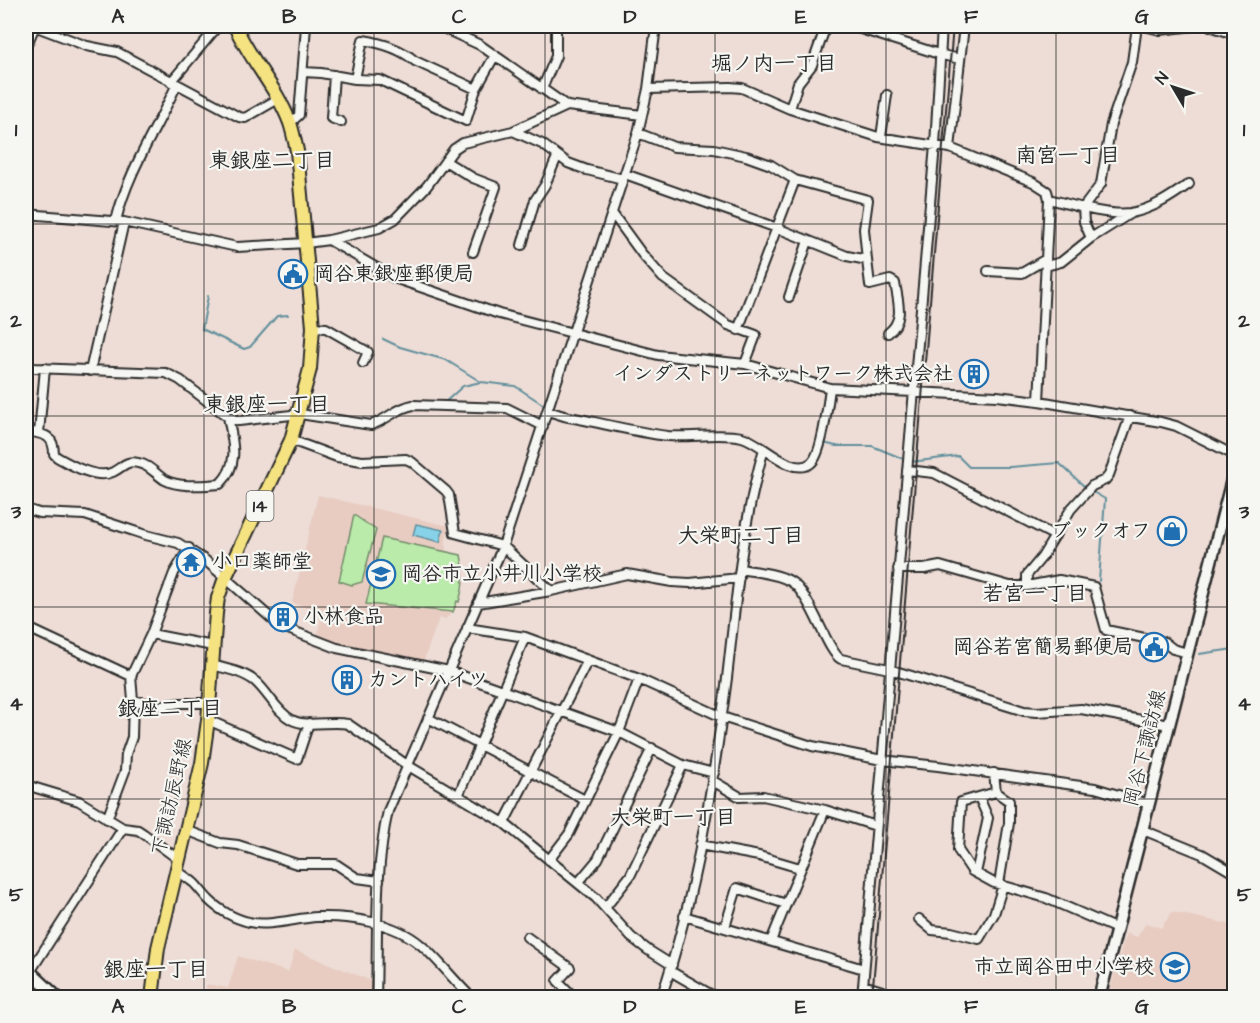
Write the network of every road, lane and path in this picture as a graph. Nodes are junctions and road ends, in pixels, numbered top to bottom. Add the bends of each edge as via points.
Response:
1 (34, 26) edge
2 (218, 26) edge
3 (235, 26) edge
4 (306, 26) edge
5 (439, 26) edge
6 (556, 26) edge
7 (656, 26) edge
8 (826, 26) edge
9 (851, 26) edge
10 (942, 26) edge
11 (964, 26) edge
12 (1137, 26) edge
13 (1144, 26) edge
14 (1194, 26) edge
15 (1210, 26) edge
16 (1234, 34) edge
17 (26, 47) edge
18 (495, 55) junction
19 (942, 55) junction
20 (960, 58) junction
21 (304, 72) junction
22 (334, 75) junction
23 (355, 79) junction
24 (174, 84) junction
25 (476, 89) junction
26 (542, 89) junction
27 (648, 89) junction
28 (887, 95) dead end
29 (278, 99) junction
30 (567, 106) junction
31 (790, 109) junction
32 (642, 115) junction
33 (341, 122) dead end
34 (290, 123) junction
35 (513, 131) junction
36 (638, 133) junction
37 (881, 137) junction
38 (935, 145) junction
39 (950, 148) junction
40 (558, 157) junction
41 (445, 162) junction
42 (624, 177) junction
43 (795, 180) junction
44 (1189, 184) dead end
45 (1049, 199) junction
46 (1083, 208) junction
47 (612, 213) junction
48 (1131, 213) junction
49 (26, 214) edge
50 (120, 221) junction
51 (777, 228) junction
52 (1091, 238) junction
53 (329, 240) junction
54 (808, 241) junction
55 (306, 243) junction
56 (522, 245) dead end
57 (473, 252) dead end
58 (867, 260) junction
59 (1046, 262) junction
60 (988, 271) dead end
61 (789, 297) dead end
62 (313, 327) junction
63 (738, 330) junction
64 (888, 333) dead end
65 (572, 334) junction
66 (363, 363) dead end
67 (26, 364) edge
68 (745, 364) junction
69 (45, 368) junction
70 (90, 371) junction
71 (830, 388) junction
72 (914, 392) junction
73 (1039, 401) junction
74 (548, 411) junction
75 (300, 414) junction
76 (1130, 416) junction
77 (228, 417) junction
78 (543, 426) junction
79 (26, 431) edge
80 (39, 433) junction
81 (291, 440) junction
82 (764, 449) junction
83 (1234, 455) edge
84 (907, 470) junction
85 (1234, 472) edge
86 (26, 509) edge
87 (1055, 536) junction
88 (502, 546) junction
89 (189, 548) junction
90 (898, 569) junction
91 (740, 573) junction
92 (225, 578) junction
93 (1027, 586) junction
94 (551, 591) junction
95 (478, 603) junction
96 (26, 627) edge
97 (467, 628) junction
98 (151, 634) junction
99 (525, 637) junction
100 (213, 646) junction
101 (1188, 653) junction
102 (588, 660) junction
103 (212, 665) junction
104 (889, 669) junction
105 (449, 671) junction
106 (132, 676) junction
107 (639, 679) junction
108 (503, 690) junction
109 (133, 700) junction
110 (209, 703) junction
111 (563, 711) junction
112 (722, 717) junction
113 (428, 718) junction
114 (208, 720) junction
115 (309, 723) junction
116 (1169, 726) junction
117 (619, 732) junction
118 (479, 745) junction
119 (652, 748) junction
120 (882, 759) junction
121 (407, 765) junction
122 (683, 765) junction
123 (531, 771) junction
124 (994, 773) junction
125 (713, 777) junction
126 (26, 785) edge
127 (996, 792) junction
128 (459, 795) junction
129 (979, 797) junction
130 (585, 800) junction
131 (1149, 804) junction
132 (825, 810) junction
133 (108, 819) junction
134 (504, 823) junction
135 (876, 826) junction
136 (123, 828) junction
137 (186, 830) junction
138 (1143, 830) junction
139 (700, 845) junction
140 (549, 860) junction
141 (177, 864) junction
142 (800, 868) junction
143 (976, 873) junction
144 (1234, 873) edge
145 (379, 881) junction
146 (578, 883) junction
147 (1001, 884) junction
148 (786, 904) junction
149 (605, 908) junction
150 (684, 916) junction
151 (920, 919) dead end
152 (378, 924) junction
153 (725, 927) junction
154 (1117, 929) junction
155 (527, 937) dead end
156 (771, 941) junction
157 (671, 968) junction
158 (864, 969) junction
159 (27, 973) edge
160 (863, 985) junction
161 (58, 998) edge
162 (152, 998) edge
163 (376, 998) edge
164 (472, 998) edge
165 (575, 998) edge
166 (661, 998) edge
167 (722, 998) edge
168 (862, 998) edge
169 (905, 998) edge
170 (1100, 998) edge

1 - 17 street
1 - 24 street via 87,46 117,52
2 - 24 street
3 - 29 main road, 下諏訪辰野線 / 14
4 - 21 street
5 - 18 street
6 - 26 street via 556,56
7 - 27 street
8 - 31 street via 812,65 798,83
9 - 19 street
10 - 19 street
11 - 20 street
12 - 46 street via 1132,62 1111,124 1101,184
13 - 14 street via 1160,30
15 - 16 street
18 - 25 street
18 - 26 street
19 - 20 street
19 - 38 street
20 - 39 street
21 - 22 street
21 - 34 street via 299,115
22 - 23 street
22 - 33 street via 331,118
23 - 25 street via 380,80 466,121
23 - 25 street via 363,40 392,47 415,62
24 - 29 street via 242,118
24 - 50 street via 158,126 120,200
26 - 30 street
27 - 31 street via 742,88
27 - 32 street
28 - 37 street
29 - 34 main road, 下諏訪辰野線 / 14
30 - 32 street
30 - 35 street
31 - 37 street
32 - 36 street
34 - 55 main road, 下諏訪辰野線 / 14 via 297,151
35 - 40 street via 542,144
35 - 41 street via 463,143
36 - 42 street
36 - 43 street via 674,147 747,156
37 - 38 street
38 - 39 street
38 - 72 street
39 - 45 street via 1033,182 1047,191
40 - 42 street via 587,170
40 - 56 street via 535,200
41 - 53 street via 395,219 379,228
41 - 57 street via 496,187
42 - 47 street
42 - 51 street
43 - 51 street
43 - 58 street via 868,200 864,229
44 - 48 street via 1158,204
45 - 46 street
45 - 59 street
46 - 48 street
46 - 52 street
47 - 63 street via 663,278
47 - 65 street
48 - 52 street
49 - 50 street
50 - 55 street via 237,247
50 - 70 street
51 - 54 street
51 - 63 street
52 - 59 street via 1061,262
53 - 55 street
53 - 65 street via 394,278
54 - 58 street
54 - 61 street
55 - 62 main road, 下諏訪辰野線 / 14
58 - 64 street via 870,285 890,280 895,283 900,313 897,327
59 - 60 street via 1022,273
59 - 73 street
62 - 66 street via 326,328 368,352
62 - 75 main road, 下諏訪辰野線 / 14 via 310,369
63 - 68 street via 756,335
65 - 68 street via 658,355
65 - 74 street
67 - 69 street
68 - 71 street
69 - 70 street
69 - 80 street
70 - 77 street via 172,375
71 - 72 street
71 - 82 street via 820,445 811,464 793,465
72 - 73 street
72 - 84 street
73 - 76 street
74 - 78 street
74 - 82 street via 665,435 738,436
75 - 77 street via 239,421
75 - 78 street via 371,425 413,405 507,408
75 - 81 main road, 下諏訪辰野線 / 14
76 - 83 street via 1176,426
76 - 87 street via 1109,475 1092,486 1071,509
77 - 80 street via 235,452 220,484 165,480 150,466 137,462 124,463 106,474 81,470 57,457 51,438
78 - 88 street
79 - 80 street
81 - 88 street via 337,457 412,462 449,495 455,533
81 - 92 main road, 下諏訪辰野線 / 14
82 - 91 street via 754,481
84 - 87 street via 934,473
84 - 90 street
85 - 101 main road, 岡谷下諏訪線
86 - 89 street via 85,515
87 - 93 street via 1027,575
88 - 94 street
88 - 95 street
89 - 92 street
89 - 98 street via 174,573
90 - 93 street via 940,566 1010,586
90 - 104 street
91 - 94 street via 672,582 627,574
91 - 104 street via 771,574 789,580 798,586 836,657
91 - 112 street
92 - 100 main road, 下諏訪辰野線 / 14 via 218,597
92 - 105 street via 273,621 316,641
93 - 101 street via 1059,580 1094,587 1106,630 1164,642
94 - 95 street
95 - 97 street
96 - 106 street
97 - 99 street
97 - 105 street
98 - 100 street
98 - 106 street
99 - 102 street
99 - 108 street
100 - 103 main road, 下諏訪辰野線 / 14
101 - 116 main road, 岡谷下諏訪線
102 - 107 street
102 - 111 street
103 - 110 main road, 下諏訪辰野線 / 14
103 - 115 street via 254,680 287,717
104 - 116 street via 1023,711 1081,709
104 - 120 street
105 - 108 street
105 - 113 street
106 - 109 street
107 - 112 street
107 - 117 street
108 - 111 street
108 - 118 street
109 - 110 street via 159,706
109 - 133 street via 132,737 125,771
110 - 114 main road, 下諏訪辰野線 / 14
111 - 117 street
111 - 123 street
112 - 120 street via 812,746
112 - 125 street
113 - 118 street
113 - 121 street
114 - 115 street via 297,759
114 - 137 main road, 下諏訪辰野線 / 14
115 - 121 street via 348,724
116 - 131 main road, 岡谷下諏訪線
117 - 119 street
117 - 130 street
118 - 123 street
118 - 128 street
119 - 122 street
119 - 146 street via 598,859
120 - 124 street
120 - 135 street
121 - 128 street
121 - 145 street via 388,812
122 - 125 street
122 - 149 street via 630,876
123 - 130 street
123 - 134 street
124 - 127 street
124 - 131 street via 1095,788
125 - 132 street via 740,797 763,796
125 - 139 street
126 - 133 street via 79,801
127 - 129 street
127 - 147 street via 1009,801
128 - 134 street
129 - 143 street via 988,818
129 - 143 street via 961,802 958,850
130 - 140 street via 569,834
131 - 138 main road, 岡谷下諏訪線
132 - 135 street
132 - 142 street
133 - 136 street
134 - 140 street
135 - 158 street
136 - 141 street via 138,830
136 - 159 street
137 - 141 main road, 下諏訪辰野線 / 14
137 - 145 street via 297,864 336,864 357,878
138 - 144 street via 1202,854
138 - 154 main road, 岡谷下諏訪線
139 - 142 street
139 - 150 street
140 - 146 street
141 - 152 street via 216,906 250,923 341,917
141 - 162 main road, 下諏訪辰野線 / 14 via 158,948
142 - 148 street
143 - 147 street
145 - 152 street
146 - 149 street
147 - 151 street via 994,914 979,939 932,930
147 - 154 street via 1067,906
148 - 153 street via 737,888
148 - 156 street
149 - 157 street via 631,937
150 - 153 street
150 - 157 street
152 - 163 street
152 - 164 street via 420,945
153 - 156 street
154 - 170 main road, 岡谷下諏訪線
155 - 165 street via 570,968 558,981
156 - 158 street
157 - 166 street
157 - 167 street
158 - 160 street
159 - 161 main road
160 - 168 street
160 - 169 street

